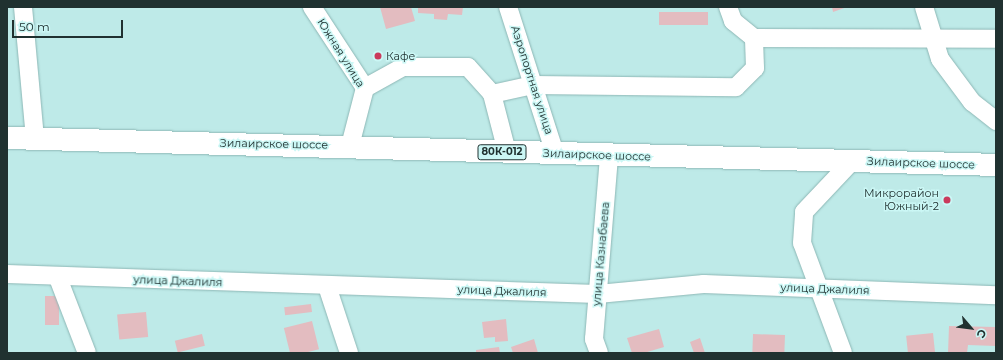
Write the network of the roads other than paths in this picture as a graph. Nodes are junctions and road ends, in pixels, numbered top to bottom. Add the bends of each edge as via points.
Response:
1 (22, 7) edge
2 (312, 7) edge
3 (508, 7) edge
4 (924, 7) edge
5 (730, 14) edge
6 (754, 38) junction
7 (996, 39) edge
8 (934, 41) junction
9 (533, 86) junction
10 (365, 88) junction
11 (492, 94) junction
12 (996, 121) edge
13 (7, 138) edge
14 (35, 139) junction
15 (350, 146) junction
16 (507, 152) junction
17 (555, 153) junction
18 (609, 155) junction
19 (852, 162) junction
20 (996, 165) edge
21 (7, 274) edge
22 (58, 278) junction
23 (326, 286) junction
24 (822, 289) junction
25 (598, 294) junction
26 (996, 295) edge
27 (87, 353) edge
28 (350, 353) edge
29 (599, 353) edge
30 (843, 353) edge

1 - 14 street
2 - 10 street, Южная улица
3 - 9 street, Аэропортная улица
4 - 8 street
5 - 6 street
6 - 8 street
6 - 9 street via 756,68 736,87
7 - 8 street
8 - 12 street via 940,59 972,102
9 - 11 street
9 - 17 street, Аэропортная улица
10 - 11 street via 403,68 468,67
10 - 15 street, Южная улица
11 - 16 street
13 - 14 main road, Зилаирское шоссе / 80К-012
14 - 15 main road, Зилаирское шоссе / 80К-012
15 - 16 main road, Зилаирское шоссе / 80К-012
16 - 17 main road, Зилаирское шоссе / 80К-012
17 - 18 main road, Зилаирское шоссе / 80К-012
18 - 19 main road, Зилаирское шоссе / 80К-012
18 - 25 street, улица Казнабаева
19 - 20 main road, Зилаирское шоссе / 80К-012
19 - 24 street via 804,212 802,243
21 - 22 street, улица Джалиля
22 - 23 street, улица Джалиля
22 - 27 street
23 - 25 street, улица Джалиля
23 - 28 street
24 - 25 street, улица Джалиля via 704,284
24 - 26 street, улица Джалиля
24 - 30 street
25 - 29 street, улица Казнабаева via 594,339

